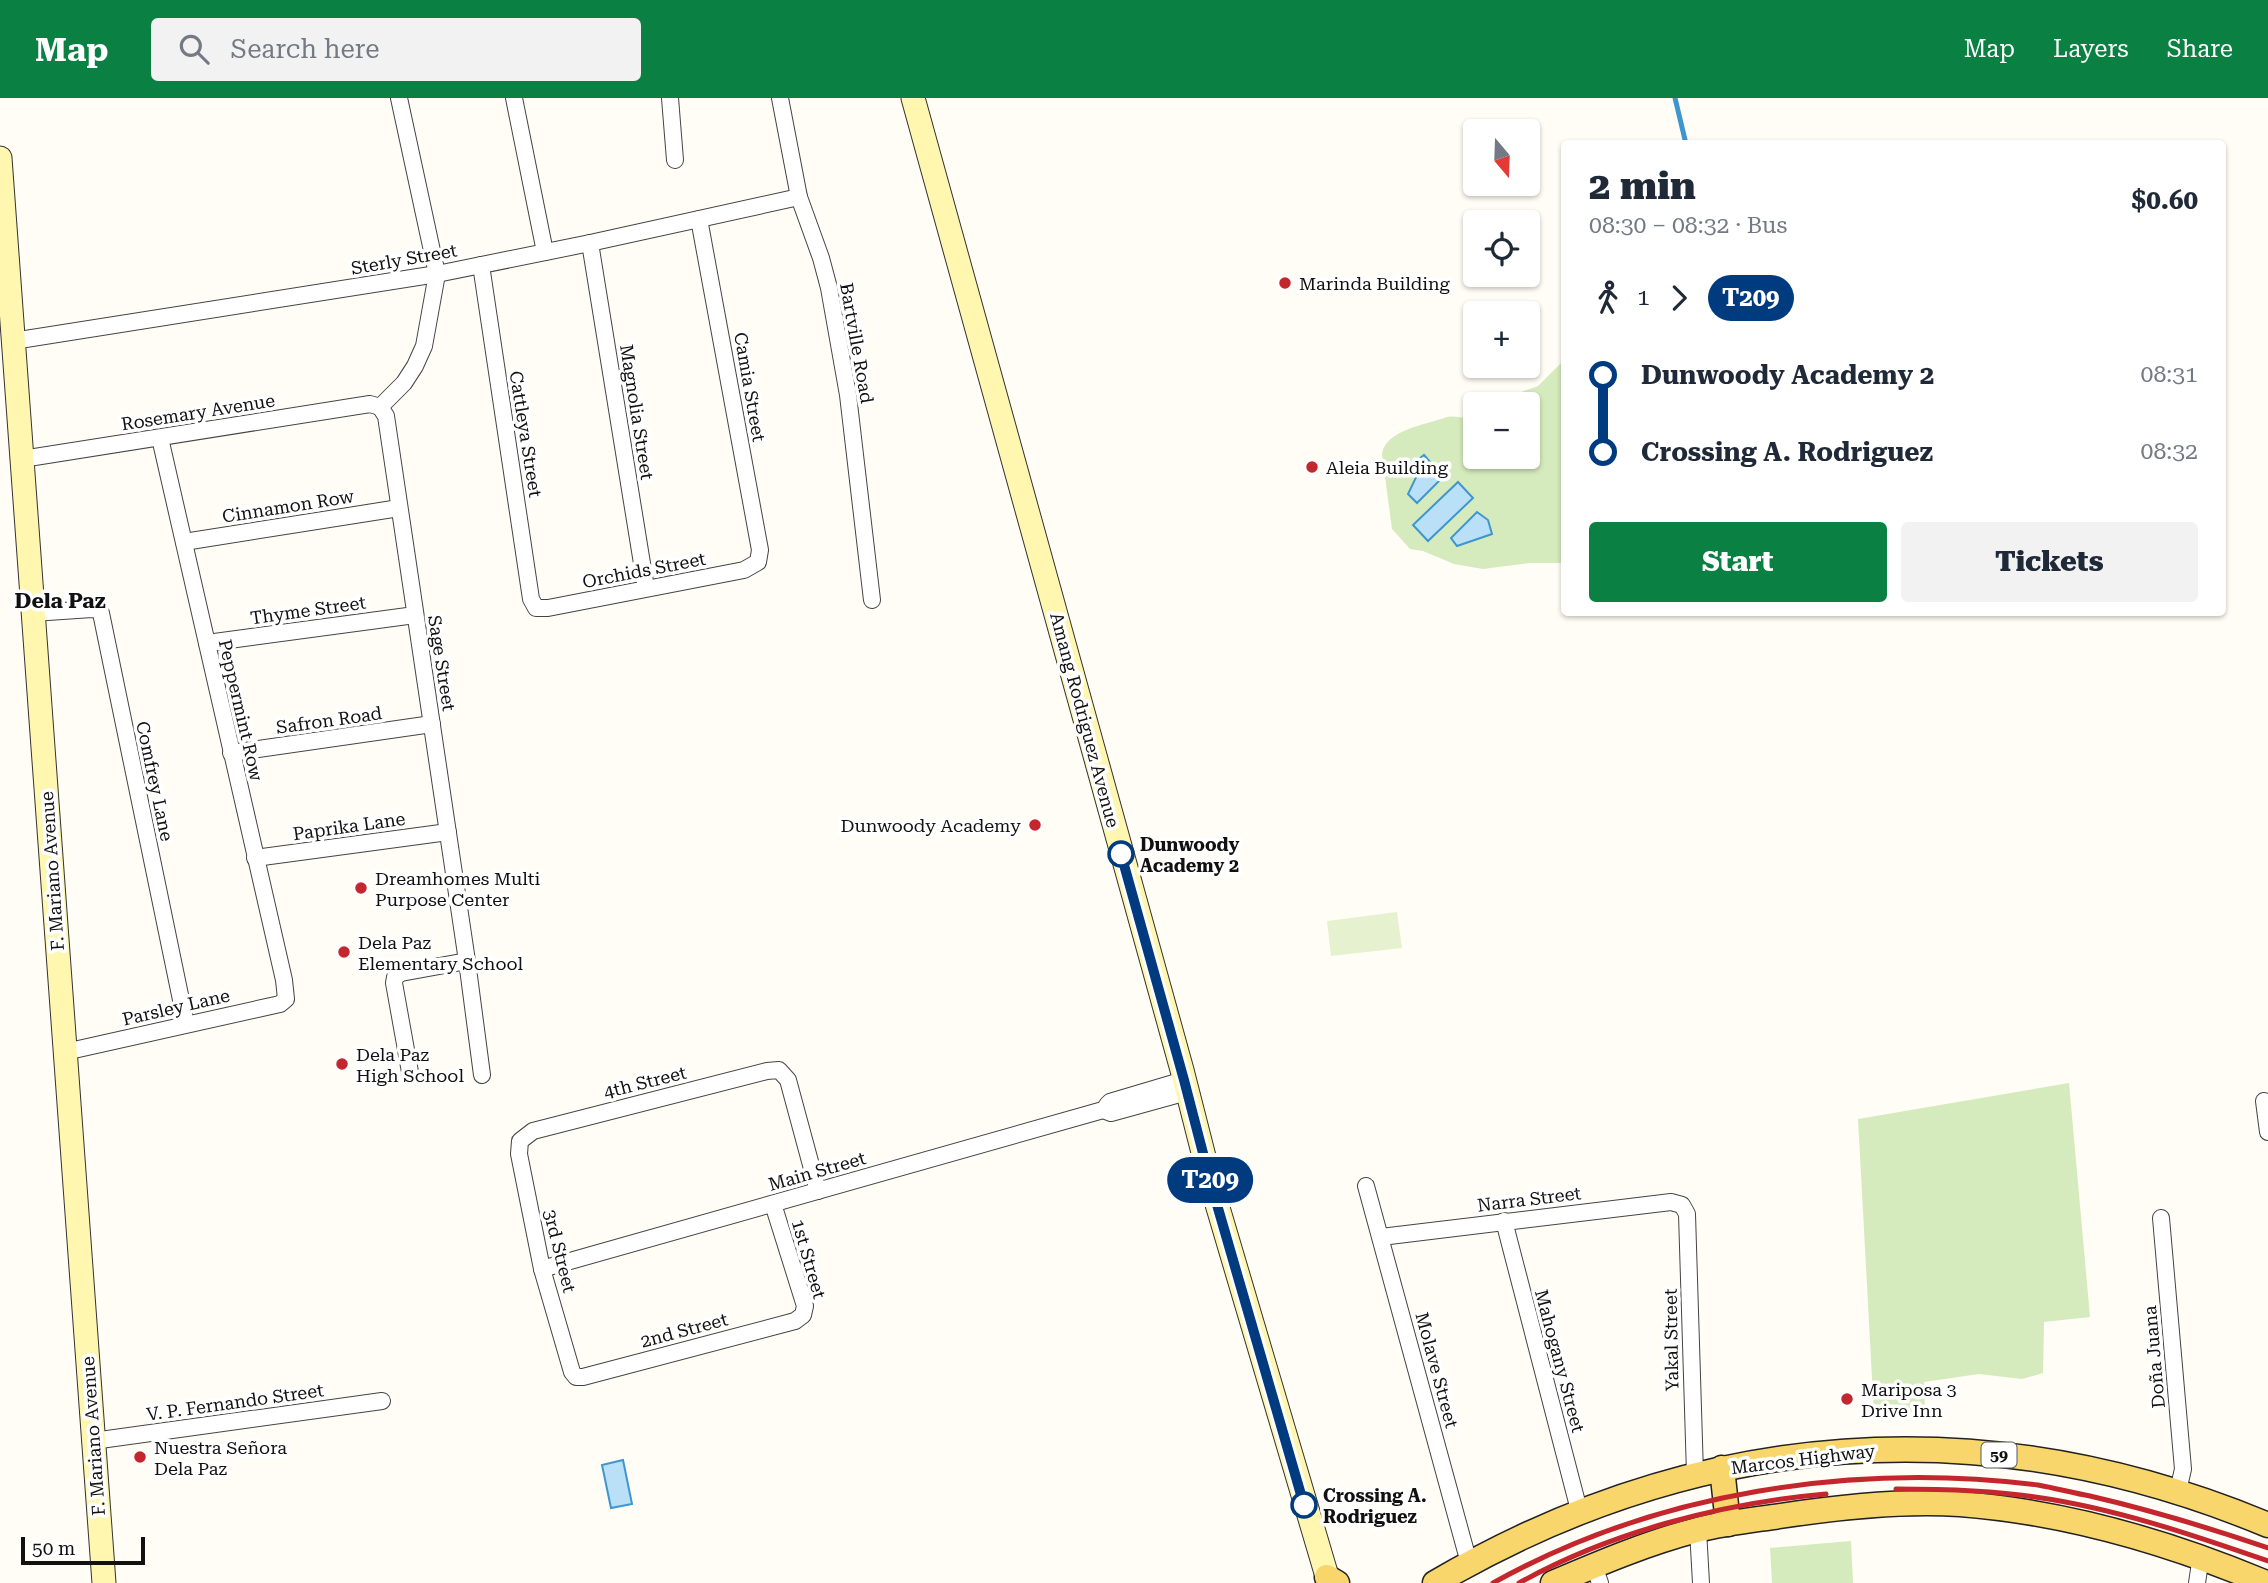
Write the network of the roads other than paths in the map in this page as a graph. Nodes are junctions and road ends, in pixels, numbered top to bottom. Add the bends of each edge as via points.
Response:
1 (399, 98) edge
2 (514, 98) edge
3 (670, 98) edge
4 (780, 98) edge
5 (913, 98) edge
6 (0, 158) edge
7 (674, 160) dead end
8 (799, 197) junction
9 (699, 219) junction
10 (590, 243) junction
11 (545, 252) junction
12 (481, 265) junction
13 (437, 274) junction
14 (13, 341) junction
15 (380, 407) junction
16 (160, 438) junction
17 (22, 459) junction
18 (399, 508) junction
19 (184, 542) junction
20 (758, 562) joint
21 (646, 588) junction
22 (872, 600) dead end
23 (536, 608) joint
24 (33, 613) junction
25 (415, 615) junction
26 (206, 643) junction
27 (432, 724) junction
28 (231, 753) junction
29 (448, 832) junction
30 (255, 858) junction
31 (467, 961) junction
32 (287, 991) joint
33 (186, 1024) junction
34 (65, 1052) junction
35 (410, 1072) dead end
36 (482, 1075) dead end
37 (1186, 1086) junction
38 (2264, 1101) dead end
39 (533, 1131) joint
40 (2268, 1132) edge
41 (1366, 1186) dead end
42 (818, 1191) junction
43 (773, 1204) junction
44 (1682, 1205) joint
45 (2161, 1218) dead end
46 (1504, 1221) junction
47 (1381, 1237) junction
48 (542, 1269) junction
49 (795, 1321) joint
50 (583, 1377) joint
51 (382, 1401) dead end
52 (93, 1441) junction
53 (1722, 1468) junction
54 (1695, 1474) junction
55 (2178, 1491) junction
56 (1579, 1510) junction
57 (1728, 1524) junction
58 (2268, 1525) edge
59 (1698, 1530) junction
60 (2201, 1556) junction
61 (1469, 1563) junction
62 (1597, 1574) edge
63 (1331, 1581) edge
64 (104, 1583) edge
65 (1435, 1583) edge
66 (1553, 1583) edge
67 (1701, 1583) edge
68 (2197, 1583) edge
69 (2266, 1583) edge

1 - 13 street
2 - 11 street
3 - 7 street
4 - 8 street, Bartville Road
5 - 37 main road, Amang Rodriguez Avenue
6 - 14 main road, F. Mariano Avenue
8 - 9 street, Sterly Street
8 - 22 street, Bartville Road via 821,258 834,314
9 - 10 street, Sterly Street
9 - 20 street, Camia Street via 760,550
10 - 11 street, Sterly Street
10 - 21 street, Magnolia Street
11 - 12 street, Sterly Street
12 - 13 street, Sterly Street
12 - 23 street, Cattleya Street via 531,599
13 - 14 street, Sterly Street
13 - 15 street via 424,346 404,383
14 - 17 main road, F. Mariano Avenue
15 - 16 street, Rosemary Avenue via 369,404
15 - 18 street, Sage Street via 386,416
16 - 17 street, Rosemary Avenue
16 - 19 street, Peppermint Row
17 - 24 main road, F. Mariano Avenue
18 - 19 street, Cinnamon Row
18 - 25 street, Sage Street
19 - 26 street, Peppermint Row
20 - 21 street, Orchids Street via 744,570
21 - 23 street, Orchids Street
24 - 33 street, Comfrey Lane via 92,609 101,613
24 - 34 main road, F. Mariano Avenue
25 - 26 street, Thyme Street
25 - 27 street, Sage Street
26 - 28 street, Peppermint Row
27 - 28 street, Safron Road
27 - 29 street, Sage Street
28 - 30 street, Peppermint Row
29 - 30 street, Paprika Lane
29 - 31 street, Sage Street
30 - 32 street, Peppermint Row
31 - 35 street via 396,977
31 - 36 street, Sage Street
32 - 33 street, Parsley Lane via 280,1004
33 - 34 street, Parsley Lane
34 - 52 main road, F. Mariano Avenue
37 - 42 street, Main Street via 1110,1102 1103,1110
37 - 63 main road, Amang Rodriguez Avenue via 1211,1184
38 - 40 street
39 - 42 street, 4th Street via 779,1070 788,1080
39 - 48 street, 3rd Street via 520,1140 519,1154
41 - 47 street, Molave Street
42 - 43 street, Main Street
43 - 48 street, Main Street
43 - 49 street, 1st Street via 805,1306
44 - 46 street, Narra Street via 1671,1202
44 - 54 street, Yakal Street via 1687,1214
45 - 55 street, Doña Juana via 2183,1469
46 - 47 street, Narra Street
46 - 56 street, Mahogany Street
47 - 61 street, Molave Street
48 - 50 street, 3rd Street via 572,1372
49 - 50 street, 2nd Street
51 - 52 street, V. P. Fernando Street
52 - 64 main road, F. Mariano Avenue
53 - 54 main road, Marcos Highway / 59
53 - 55 main road, Marcos Highway / 59 via 1817,1453 1967,1450 2083,1467
53 - 57 main road
54 - 56 main road, Marcos Highway / 59
55 - 58 main road, Marcos Highway / 59
56 - 61 main road, Marcos Highway / 59
57 - 59 main road
57 - 60 main road via 1864,1506 1957,1504 2106,1528
59 - 62 main road via 1627,1552
59 - 67 street
60 - 68 street
60 - 69 main road
61 - 65 main road, Marcos Highway / 59
62 - 66 main road

